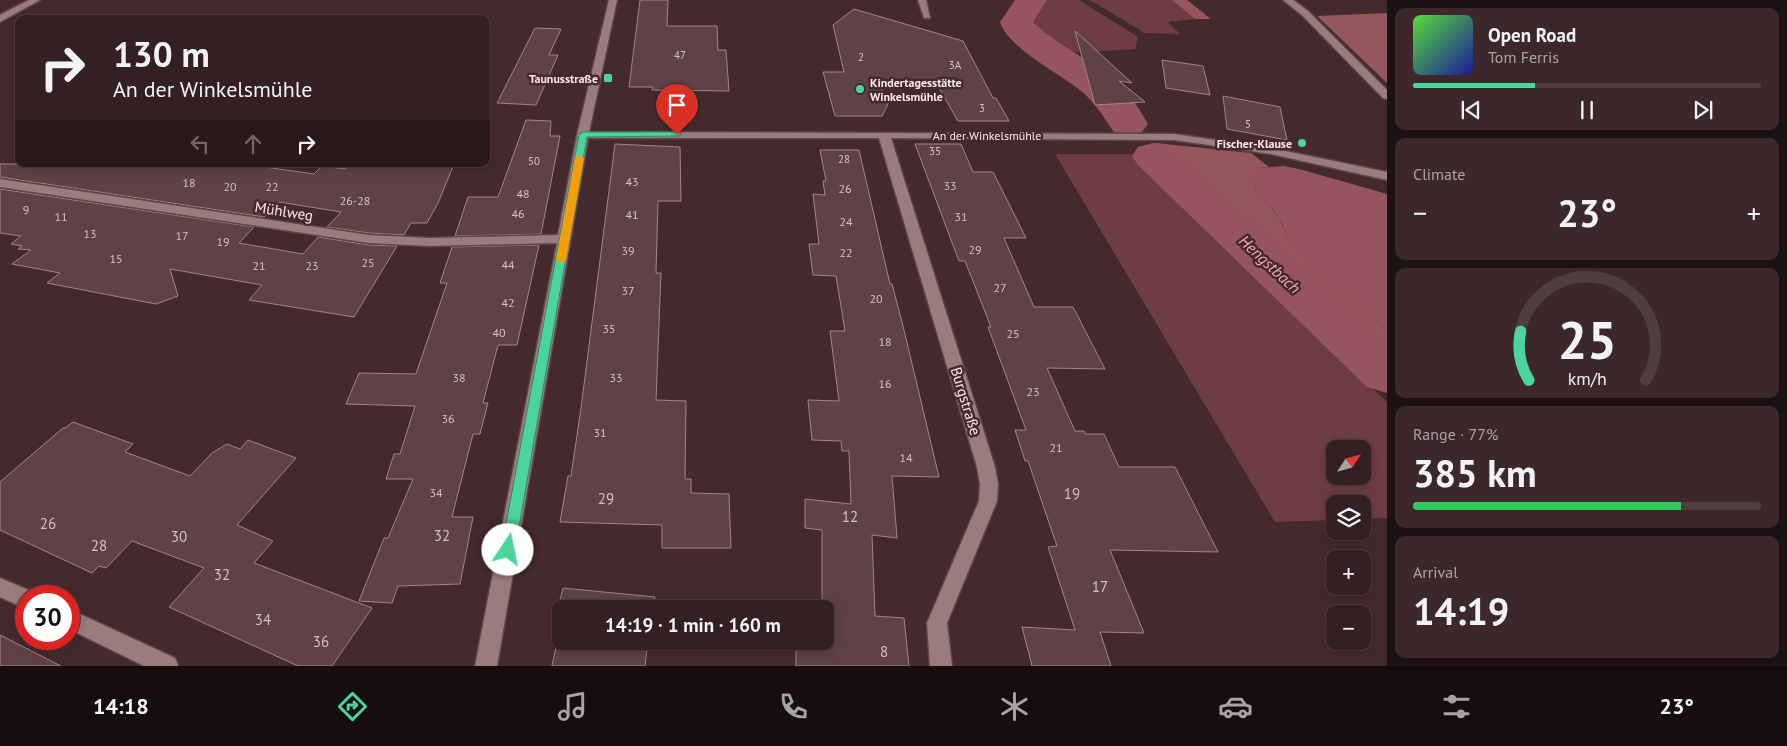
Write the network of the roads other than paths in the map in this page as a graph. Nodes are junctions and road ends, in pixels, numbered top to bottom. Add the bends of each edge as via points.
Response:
1 (36, 0) edge
2 (613, 0) edge
3 (922, 0) edge
4 (1287, 0) edge
5 (927, 16) dead end
6 (0, 19) edge
7 (1387, 96) edge
8 (583, 135) junction
9 (884, 135) junction
10 (1387, 176) edge
11 (0, 183) edge
12 (565, 239) junction
13 (0, 587) edge
14 (15, 594) edge
15 (80, 625) edge
16 (167, 666) edge
17 (486, 666) edge
18 (941, 666) edge

1 - 6 street
2 - 8 street
3 - 5 street
4 - 7 street via 1305,13
8 - 9 street, An der Winkelsmühle
8 - 12 street
9 - 10 street, An der Winkelsmühle via 1174,137 1271,151
9 - 18 street, Burgstraße via 989,484 988,501 937,622
11 - 12 street, Mühlweg via 369,239 430,242
12 - 17 street
13 - 14 street
15 - 16 street

